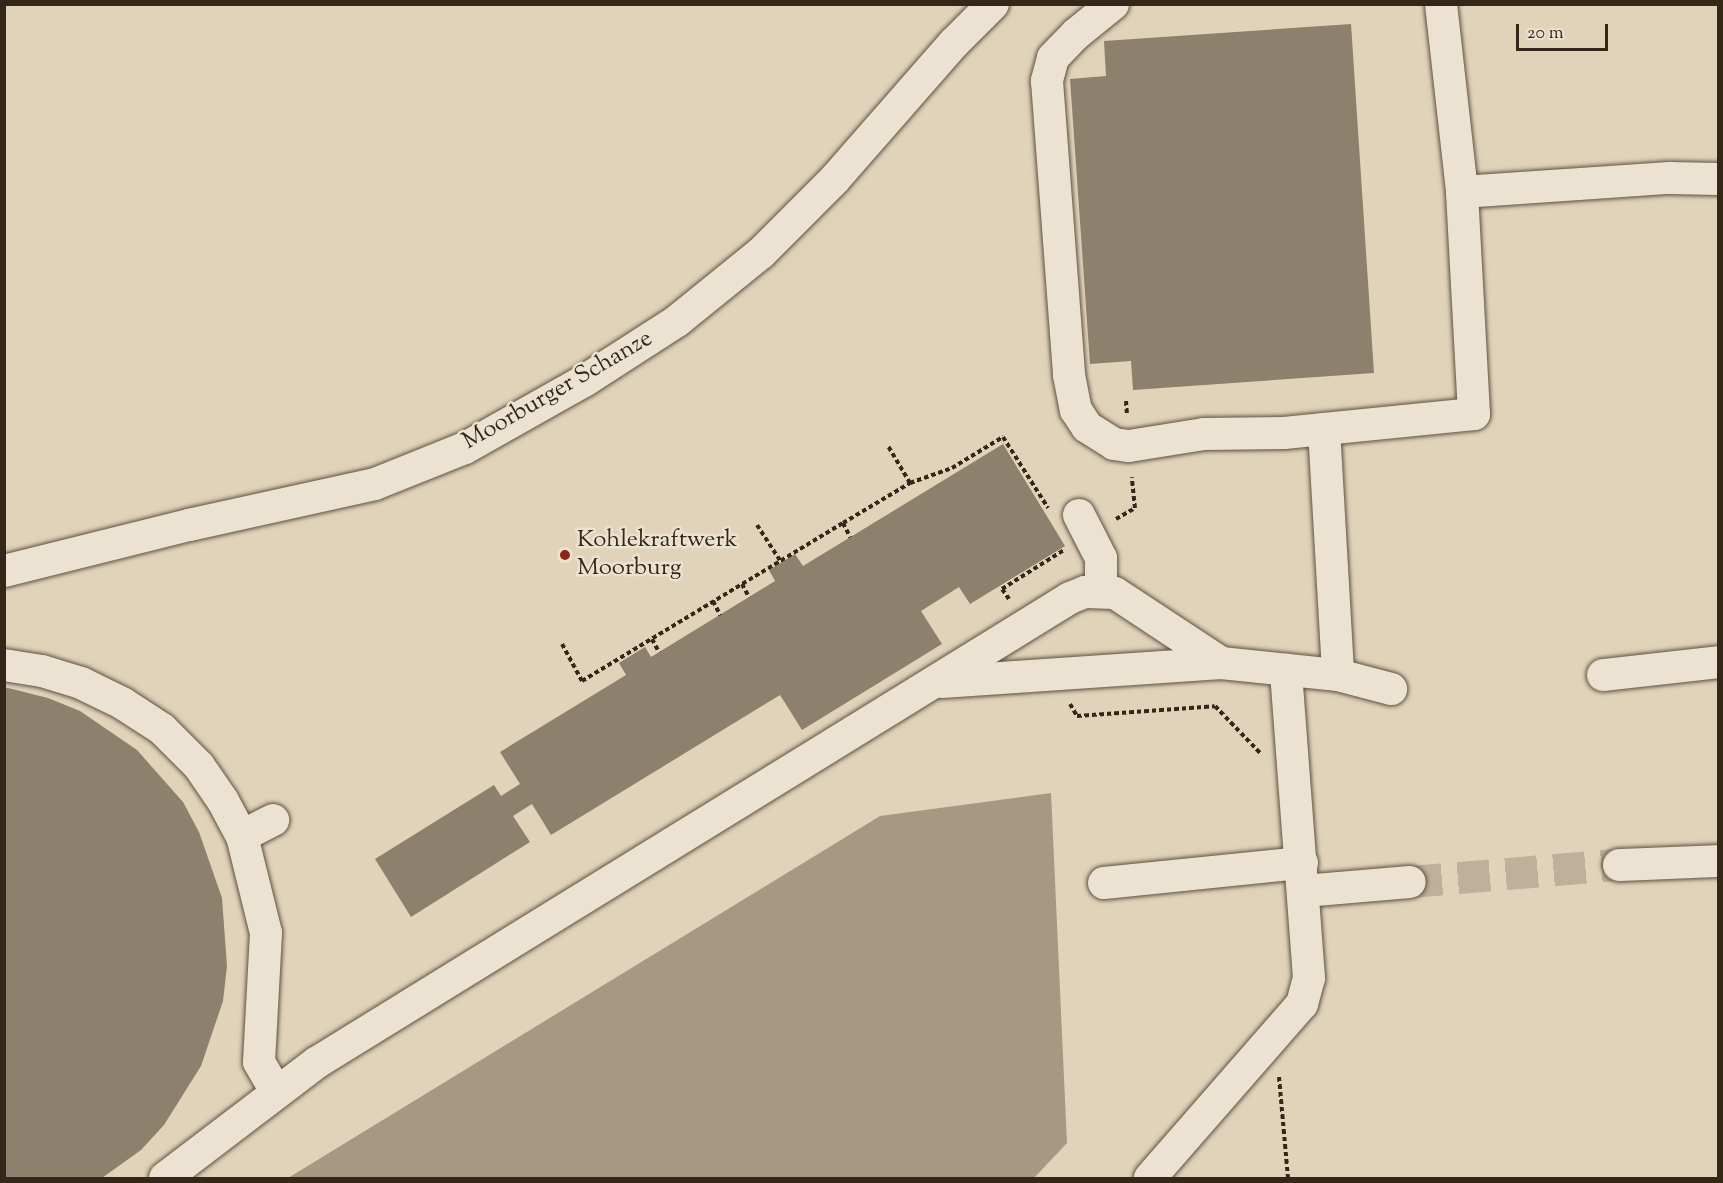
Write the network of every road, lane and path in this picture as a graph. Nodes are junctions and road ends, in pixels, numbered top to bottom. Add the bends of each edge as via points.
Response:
1 (993, 4) edge
2 (1113, 4) edge
3 (1441, 4) edge
4 (1719, 179) edge
5 (1462, 192) junction
6 (1126, 401) dead end
7 (1324, 429) junction
8 (888, 446) dead end
9 (1129, 447) junction
10 (910, 483) junction
11 (1075, 522) junction
12 (843, 524) junction
13 (757, 525) dead end
14 (850, 537) dead end
15 (781, 561) junction
16 (4, 571) edge
17 (742, 584) junction
18 (1101, 591) junction
19 (749, 597) dead end
20 (713, 601) junction
21 (720, 615) dead end
22 (1025, 627) junction
23 (652, 639) junction
24 (562, 644) dead end
25 (659, 652) dead end
26 (1719, 662) edge
27 (1221, 663) junction
28 (4, 665) edge
29 (1286, 670) junction
30 (1053, 675) junction
31 (1338, 675) junction
32 (1603, 675) dead end
33 (940, 682) junction
34 (1391, 689) dead end
35 (1267, 761) dead end
36 (273, 820) dead end
37 (243, 836) junction
38 (1719, 861) edge
39 (1619, 865) tunnel mouth
40 (1303, 877) junction
41 (1410, 882) tunnel mouth
42 (1104, 883) dead end
43 (1276, 1033) junction
44 (276, 1092) junction
45 (165, 1179) edge
46 (1150, 1179) edge
47 (1288, 1179) edge

1 - 16 street, Moorburger Schanze via 834,180 761,253 677,321 584,381 465,448 375,484
2 - 9 street via 1053,58 1047,81 1069,375 1076,410 1099,435
3 - 5 street
4 - 5 street via 1670,178
5 - 7 street via 1474,414
6 - 9 path
7 - 9 street via 1204,434
7 - 31 street
8 - 10 path
9 - 11 path via 1135,508
10 - 11 path via 952,468 1003,437
10 - 12 path
11 - 18 street via 1103,566
11 - 22 path via 1002,589
12 - 14 path
12 - 15 path
13 - 15 path
15 - 17 path
17 - 19 path
17 - 20 path
18 - 22 street via 1070,598
18 - 27 street via 1115,593 1153,615
20 - 21 path
20 - 23 path
22 - 33 street
23 - 24 path via 582,681
23 - 25 path
26 - 32 street
27 - 29 street
27 - 30 street
28 - 37 street via 81,683 162,729 199,766
29 - 31 street
29 - 40 street
30 - 33 street
30 - 35 path via 1077,716 1215,706
31 - 34 street
33 - 44 street via 316,1063
36 - 37 street
37 - 44 street via 257,882 266,933 259,1062
38 - 39 street
40 - 41 street
40 - 42 street
40 - 43 street via 1310,978 1302,1004
43 - 46 street
43 - 47 path
44 - 45 street

